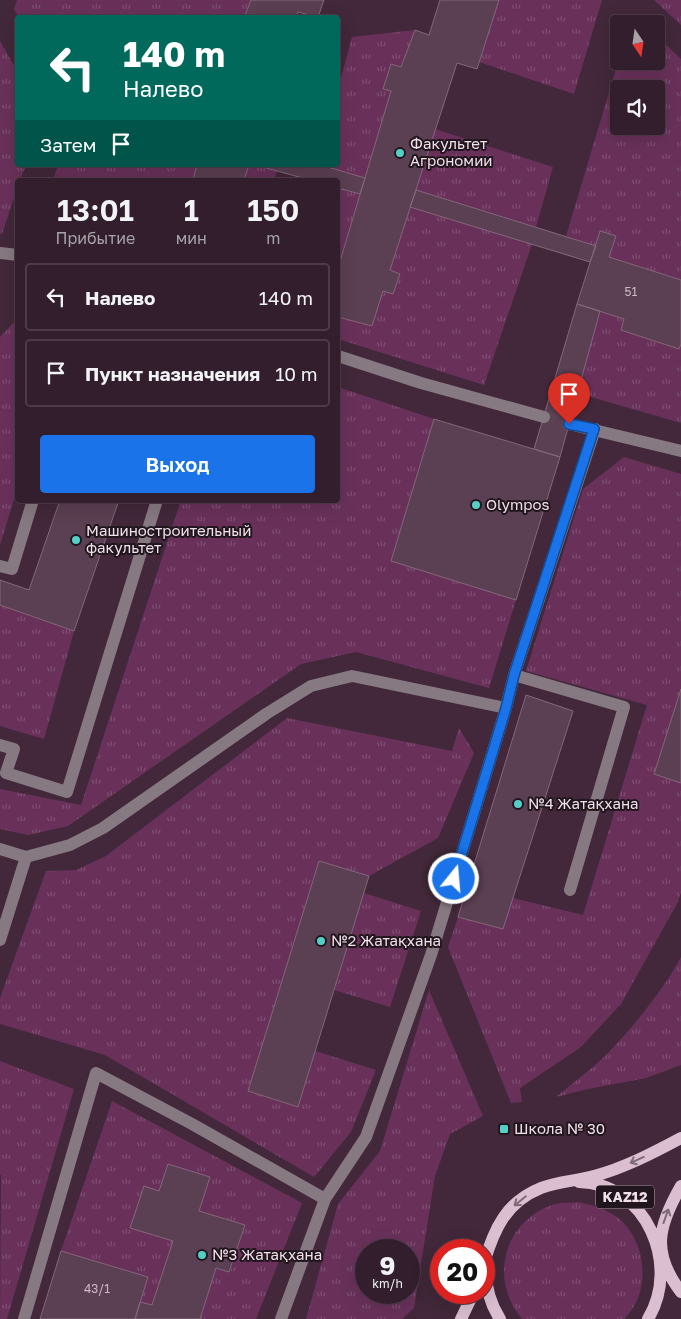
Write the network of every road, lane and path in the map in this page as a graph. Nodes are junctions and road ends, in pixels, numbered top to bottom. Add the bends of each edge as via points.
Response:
1 (0, 253) edge
2 (15, 255) edge
3 (340, 357) edge
4 (544, 417) tunnel mouth
5 (569, 424) tunnel mouth
6 (594, 429) junction
7 (681, 451) edge
8 (32, 503) edge
9 (156, 503) edge
10 (0, 566) edge
11 (514, 675) junction
12 (506, 708) junction
13 (0, 745) edge
14 (0, 848) edge
15 (26, 857) junction
16 (570, 890) dead end
17 (0, 940) edge
18 (681, 1138) edge
19 (564, 1182) junction
20 (681, 1186) edge
21 (325, 1199) junction
22 (491, 1239) edge
23 (660, 1250) junction
24 (681, 1292) edge
25 (469, 1304) edge
26 (492, 1304) edge
27 (24, 1319) edge
28 (282, 1319) edge
29 (462, 1319) edge
30 (500, 1319) edge
31 (648, 1319) edge

1 - 2 lane
3 - 4 lane
5 - 6 lane
6 - 7 lane
6 - 11 lane
8 - 10 lane via 12,569
9 - 13 lane via 68,792 6,773 14,749
11 - 12 lane
11 - 16 lane via 624,707
12 - 15 lane via 352,676 312,686 266,714 103,828 70,845
12 - 21 lane via 430,955 366,1138
14 - 15 lane
15 - 17 lane
18 -> 19 main road, KAZ12 via 613,1170
19 -> 22 main road, KAZ12 via 542,1187 522,1198 506,1213
19 - 23 main road, KAZ12 via 606,1187 625,1197 653,1230
23 -> 20 main road, KAZ12 via 666,1213
21 - 27 lane via 96,1073
21 - 28 lane
23 - 24 main road via 669,1274
23 - 31 main road, KAZ12 via 662,1281 659,1297
25 - 29 main road
26 - 30 main road, KAZ12

